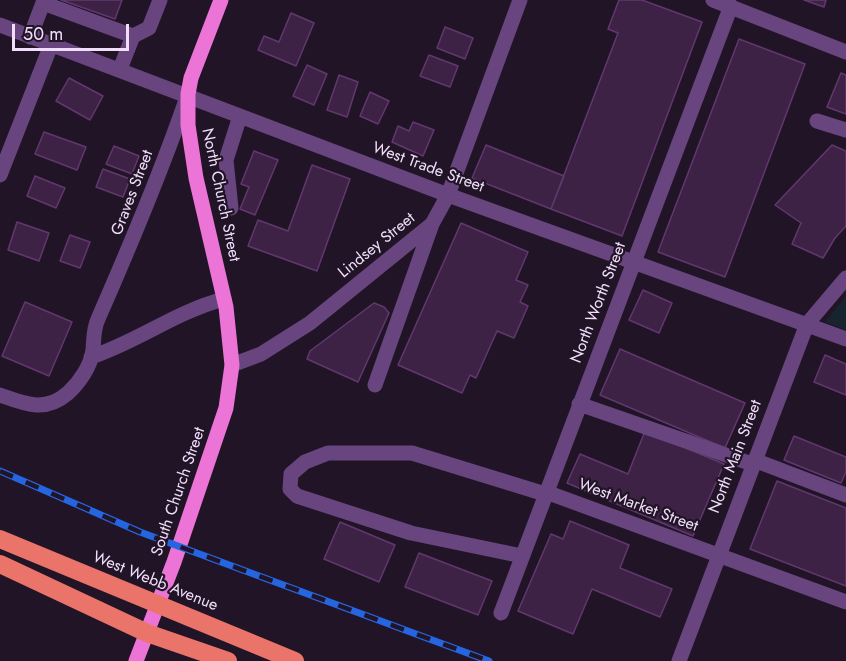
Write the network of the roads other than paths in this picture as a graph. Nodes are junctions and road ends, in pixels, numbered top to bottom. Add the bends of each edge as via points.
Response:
1 (160, 0) edge
2 (220, 0) edge
3 (520, 0) edge
4 (713, 0) edge
5 (44, 2) edge
6 (731, 6) junction
7 (0, 25) edge
8 (133, 36) junction
9 (30, 37) junction
10 (51, 45) junction
11 (846, 52) edge
12 (120, 69) junction
13 (188, 94) junction
14 (240, 116) junction
15 (817, 121) dead end
16 (846, 130) edge
17 (0, 175) edge
18 (448, 195) junction
19 (231, 208) dead end
20 (432, 224) junction
21 (634, 261) junction
22 (846, 278) edge
23 (224, 299) junction
24 (807, 324) junction
25 (846, 339) edge
26 (92, 357) junction
27 (232, 365) junction
28 (375, 385) dead end
29 (0, 394) edge
30 (579, 404) junction
31 (753, 462) junction
32 (545, 493) junction
33 (846, 495) edge
34 (0, 539) edge
35 (718, 554) junction
36 (522, 556) junction
37 (0, 564) edge
38 (846, 602) edge
39 (157, 605) junction
40 (501, 613) dead end
41 (147, 633) junction
42 (136, 661) edge
43 (228, 661) edge
44 (295, 661) edge
45 (679, 661) edge

1 - 8 street via 149,28
2 - 13 main road, North Church Street
3 - 18 street, Lindsey Street
4 - 6 street
5 - 8 street
5 - 9 street
6 - 11 street
6 - 21 street, North Worth Street
7 - 9 street, West Trade Street
8 - 12 street
9 - 10 street, West Trade Street
10 - 12 street, West Trade Street
10 - 17 street
12 - 13 street, West Trade Street
13 - 14 street, West Trade Street
13 - 23 main road, North Church Street via 196,178
13 - 26 street, Graves Street via 161,173 94,331
14 - 18 street, West Trade Street
14 - 19 street via 226,160
15 - 16 street
18 - 20 street, Lindsey Street
18 - 21 street, West Trade Street
20 - 27 street, Lindsey Street via 289,338
20 - 28 street
21 - 24 street, West Trade Street
21 - 30 street, North Worth Street
22 - 24 street, North Main Street
23 - 26 street via 186,310 140,337
23 - 27 main road, North Church Street
24 - 25 street, West Trade Street
24 - 31 street, North Main Street
26 - 29 street via 78,383 47,406 25,404
27 - 39 main road, South Church Street via 226,408
30 - 31 street
30 - 32 street, North Worth Street
31 - 33 street
31 - 35 street, North Main Street
32 - 35 street, West Market Street
32 - 36 street, North Worth Street
32 - 36 street, West Market Street via 412,453 328,453 305,462 290,477 290,489 297,496 411,533
34 - 39 highway, West Webb Avenue
35 - 38 street, West Market Street
35 - 45 street, North Main Street
36 - 40 street, North Worth Street
37 - 41 highway
39 - 41 main road, South Church Street
39 - 44 highway, West Webb Avenue
41 - 42 main road, South Church Street
41 - 43 highway

